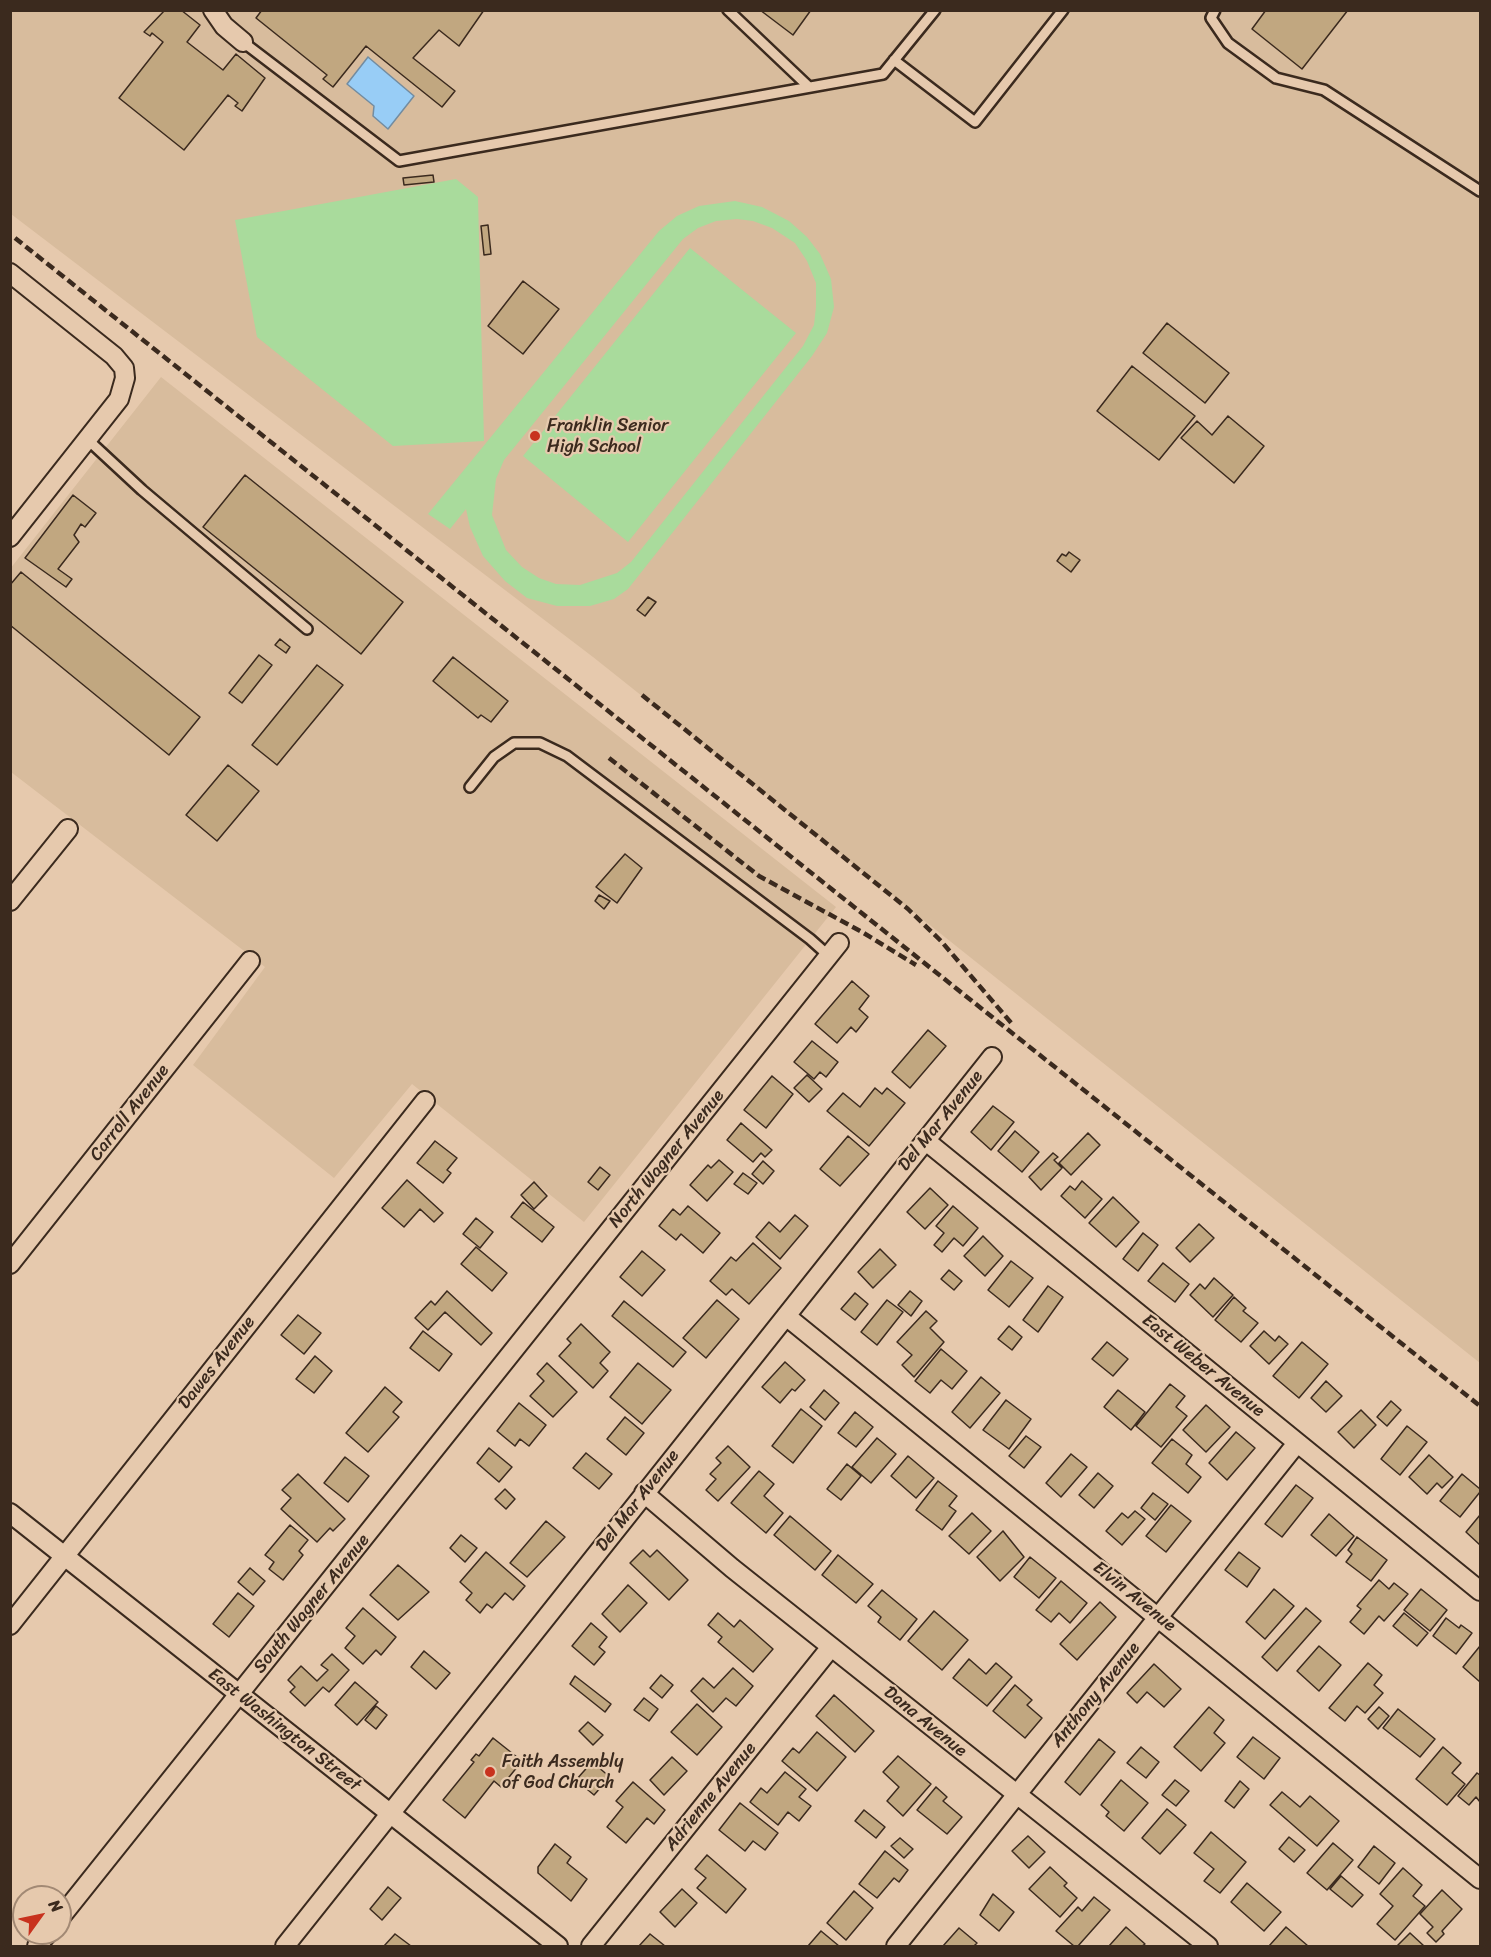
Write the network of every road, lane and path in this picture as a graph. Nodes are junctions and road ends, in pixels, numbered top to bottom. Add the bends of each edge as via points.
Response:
1 (213, 10) edge
2 (728, 10) edge
3 (935, 10) edge
4 (1063, 10) edge
5 (1215, 10) edge
6 (243, 42) joint
7 (894, 60) junction
8 (809, 87) junction
9 (1480, 191) edge
10 (10, 273) edge
11 (87, 439) junction
12 (10, 537) edge
13 (308, 629) dead end
14 (470, 787) dead end
15 (68, 829) dead end
16 (10, 901) edge
17 (834, 950) joint
18 (250, 961) dead end
19 (992, 1057) dead end
20 (425, 1101) dead end
21 (926, 1141) junction
22 (10, 1264) edge
23 (786, 1316) junction
24 (496, 1375) joint
25 (1297, 1443) junction
26 (644, 1493) junction
27 (10, 1513) edge
28 (64, 1556) junction
29 (1480, 1591) edge
30 (1158, 1617) junction
31 (10, 1625) edge
32 (831, 1647) junction
33 (239, 1695) junction
34 (1018, 1794) junction
35 (390, 1814) junction
36 (1480, 1879) edge
37 (72, 1903) edge
38 (1197, 1943) edge
39 (285, 1947) edge
40 (558, 1947) edge
41 (591, 1947) edge
42 (896, 1947) edge

1 - 6 street
2 - 8 lane
3 - 7 lane
4 - 7 lane via 975,122
5 - 9 lane via 1211,18 1228,43 1276,78 1324,90
6 - 8 lane via 399,161
7 - 8 lane via 883,74
10 - 11 street via 124,368 119,399
11 - 12 street
11 - 13 lane
14 - 17 lane via 494,757 514,743 540,743 567,756 810,939
15 - 16 street
17 - 24 street, North Wagner Avenue
18 - 22 street, Carroll Avenue
19 - 21 street, Del Mar Avenue
20 - 28 street, Dawes Avenue
21 - 23 street, Del Mar Avenue
21 - 25 street, East Weber Avenue
23 - 26 street, Del Mar Avenue
23 - 30 street, Elvin Avenue
24 - 33 street, South Wagner Avenue
25 - 29 street, East Weber Avenue
25 - 30 street, Anthony Avenue
26 - 32 street, Dana Avenue
26 - 35 street, Del Mar Avenue
27 - 28 street, East Washington Street
28 - 31 street, Dawes Avenue
28 - 33 street, East Washington Street
30 - 34 street, Anthony Avenue
30 - 36 street, Elvin Avenue
32 - 34 street, Dana Avenue
32 - 41 street, Adrienne Avenue
33 - 35 street, East Washington Street
33 - 37 street, South Wagner Avenue
34 - 38 street, Dana Avenue
34 - 42 street, Anthony Avenue
35 - 39 street, Del Mar Avenue
35 - 40 street, East Washington Street

